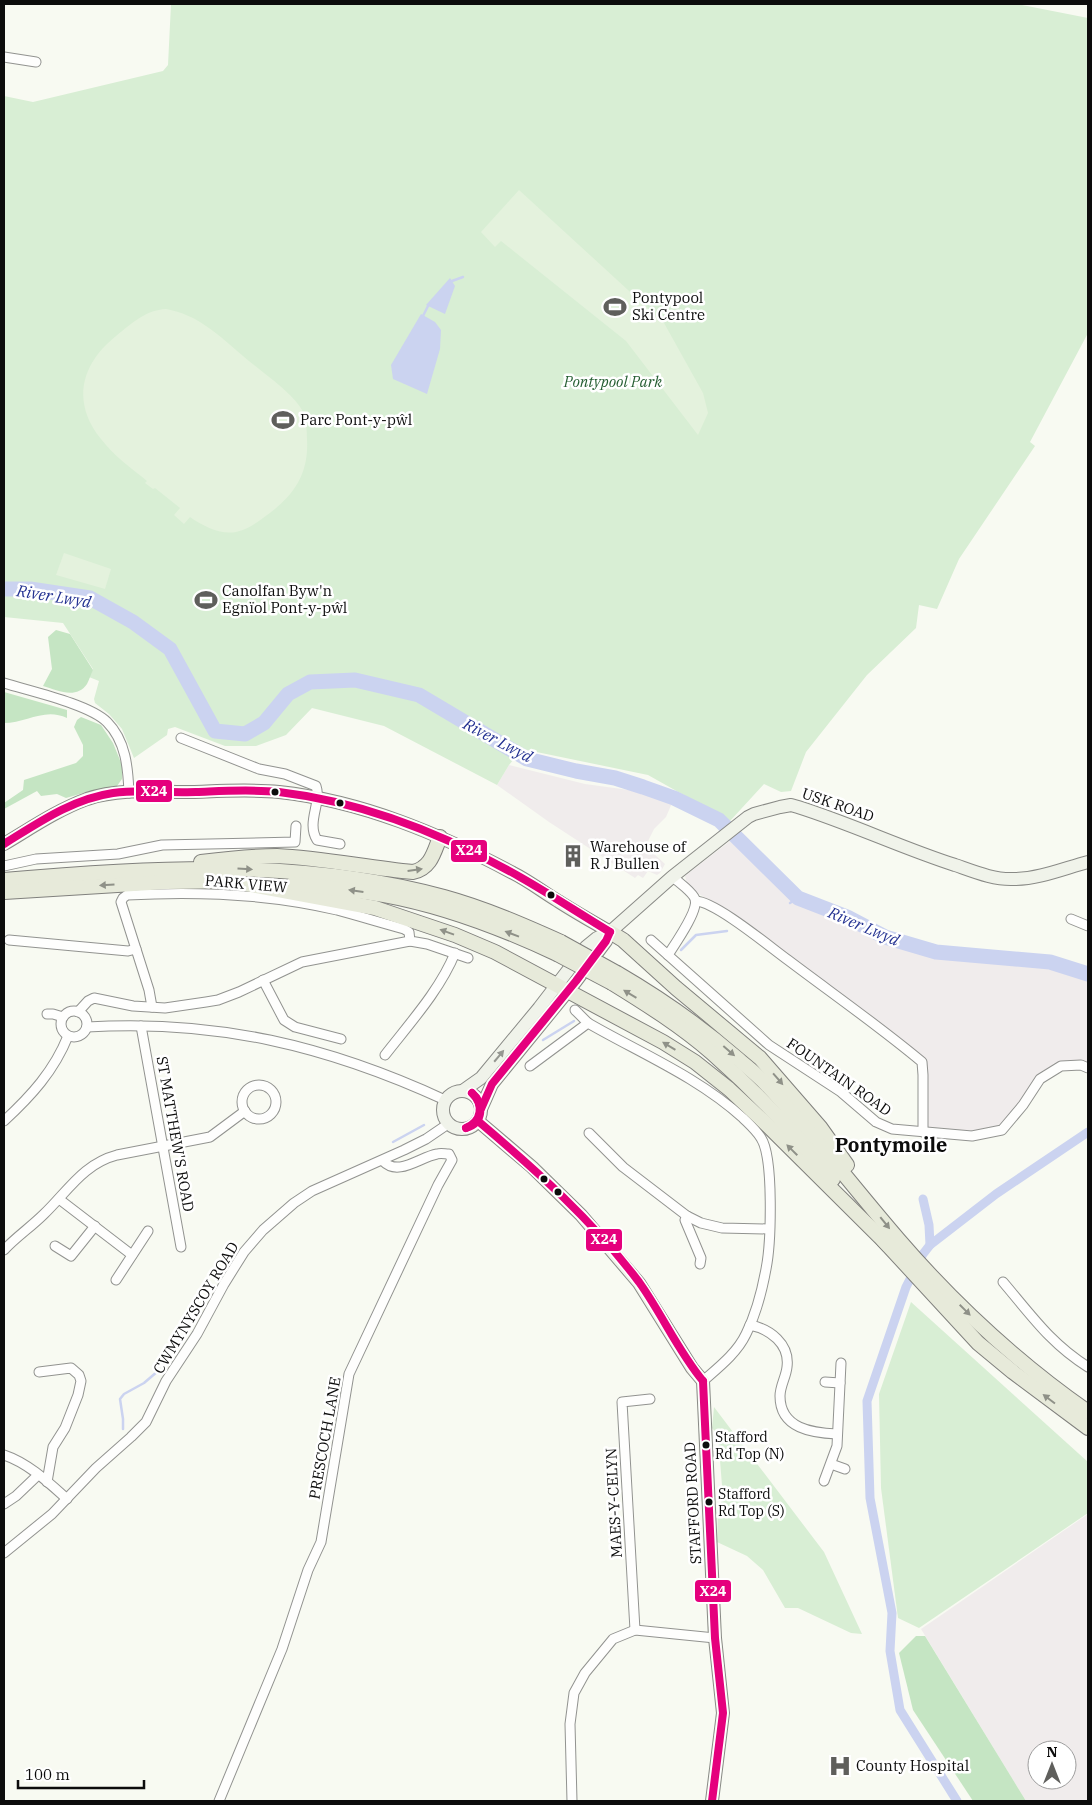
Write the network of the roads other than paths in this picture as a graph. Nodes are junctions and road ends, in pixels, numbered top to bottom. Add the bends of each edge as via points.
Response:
1 (4, 56) edge
2 (36, 62) dead end
3 (4, 683) edge
4 (181, 738) dead end
5 (129, 793) junction
6 (317, 798) junction
7 (296, 826) dead end
8 (440, 836) junction
9 (4, 844) edge
10 (340, 844) dead end
11 (1088, 862) edge
12 (4, 866) edge
13 (176, 870) junction
14 (672, 877) junction
15 (4, 880) edge
16 (229, 881) junction
17 (4, 892) edge
18 (696, 901) junction
19 (1071, 919) dead end
20 (1088, 926) edge
21 (610, 932) junction
22 (9, 940) dead end
23 (651, 940) dead end
24 (410, 941) junction
25 (136, 948) junction
26 (559, 948) junction
27 (455, 953) junction
28 (668, 955) junction
29 (468, 958) dead end
30 (614, 978) junction
31 (263, 980) junction
32 (562, 989) junction
33 (152, 1007) junction
34 (575, 1010) dead end
35 (78, 1012) junction
36 (46, 1014) dead end
37 (62, 1017) junction
38 (588, 1023) junction
39 (141, 1026) junction
40 (87, 1027) junction
41 (68, 1036) junction
42 (341, 1039) dead end
43 (384, 1055) dead end
44 (530, 1066) dead end
45 (1088, 1068) edge
46 (464, 1090) junction
47 (445, 1100) junction
48 (245, 1111) dead end
49 (479, 1115) junction
50 (4, 1121) edge
51 (448, 1124) junction
52 (923, 1132) junction
53 (589, 1133) dead end
54 (163, 1146) junction
55 (383, 1161) junction
56 (59, 1199) junction
57 (869, 1204) junction
58 (687, 1216) junction
59 (94, 1226) junction
60 (769, 1229) junction
61 (148, 1232) dead end
62 (893, 1242) junction
63 (55, 1246) dead end
64 (181, 1247) dead end
65 (4, 1250) edge
66 (132, 1254) junction
67 (700, 1264) dead end
68 (926, 1279) junction
69 (116, 1280) dead end
70 (1003, 1282) dead end
71 (750, 1325) junction
72 (841, 1363) dead end
73 (1088, 1367) edge
74 (39, 1372) dead end
75 (703, 1381) junction
76 (825, 1382) dead end
77 (840, 1383) junction
78 (650, 1400) dead end
79 (1088, 1412) edge
80 (1088, 1428) edge
81 (837, 1434) junction
82 (4, 1455) edge
83 (831, 1464) junction
84 (845, 1469) dead end
85 (38, 1475) junction
86 (824, 1481) dead end
87 (47, 1482) junction
88 (66, 1499) junction
89 (4, 1504) edge
90 (4, 1553) edge
91 (635, 1630) junction
92 (715, 1638) junction
93 (219, 1801) edge
94 (572, 1801) edge
95 (712, 1801) edge

1 - 2 street
3 - 5 street via 83,708 107,722 122,747 128,769
4 - 6 street via 259,769 285,774 316,786
5 - 6 street via 242,791
5 - 9 street via 112,792 87,799 46,818
6 - 8 street via 372,811
6 - 10 street via 313,834 317,840
7 - 12 street via 295,842 162,846 118,854 36,858
13 -> 8 main road via 198,862 277,856 413,872 428,864
8 - 21 street via 514,873
11 - 14 street, USK ROAD via 1016,880 997,879 792,805 754,814
13 - 15 main road
13 -> 26 main road via 300,872 373,881 446,897 475,907
14 - 18 street
14 - 21 street, USK ROAD
16 -> 17 main road
26 -> 16 main road via 438,908 385,895
32 -> 16 main road via 495,952 416,921 334,899
18 - 28 street via 694,911
18 - 52 street via 708,904 746,928 922,1062
19 - 20 street
21 - 32 street, USK ROAD via 606,941
21 -> 57 main road via 760,1058 820,1126 852,1172
22 - 25 street
23 - 28 street, FOUNTAIN ROAD
24 - 25 street, PARK VIEW via 404,929 336,910 287,901 169,892 123,898 121,902
24 - 27 street, PARK VIEW
24 - 31 street via 302,962
25 - 33 street, PARK VIEW
26 - 30 main road, bridge
27 - 29 street, PARK VIEW
27 - 43 street via 430,996
28 - 52 street, FOUNTAIN ROAD via 769,1045 841,1092 876,1122 892,1129
30 -> 57 main road via 656,996 762,1080
62 -> 30 main road via 798,1137 712,1053
31 - 33 street via 218,1000
31 - 42 street via 289,1024
46 -> 32 street via 480,1078
32 - 49 street via 492,1084
62 -> 32 main road via 729,1089 695,1062
33 - 35 street via 94,998
34 - 38 street
35 - 37 street via 69,1012
35 - 40 street via 85,1018
36 - 37 street
37 - 41 street via 62,1030
38 - 44 street via 537,1056
38 - 60 street via 693,1080 733,1109 761,1137 768,1159
39 - 40 street
39 - 47 street via 188,1027 274,1040 381,1072
39 - 54 street, ST MATTHEW'S ROAD
40 - 41 street via 80,1036
41 - 50 street via 58,1061
45 - 52 street, FOUNTAIN ROAD via 1081,1064 1061,1066 1040,1078 1002,1130 972,1136
46 - 47 street via 454,1092
46 - 49 street via 478,1098
47 - 51 street via 442,1109
48 - 54 street via 212,1136
49 - 51 street via 466,1129
49 - 75 street via 581,1215 639,1283
51 - 55 street, CWMYNYSCOY ROAD
53 - 58 street via 623,1167
54 - 56 street via 105,1158 80,1175
54 - 64 street, ST MATTHEW'S ROAD
55 - 88 street, CWMYNYSCOY ROAD via 312,1191 263,1230 244,1252 224,1284 166,1381 146,1422
55 - 93 street, PRESCOCH LANE via 398,1168 439,1153 449,1154 452,1160 349,1374 320,1542 282,1650
56 - 59 street
56 - 65 street
57 -> 62 main road
58 - 60 street via 701,1224 722,1228
58 - 67 street via 685,1220 701,1258
59 - 63 street via 71,1256
59 - 66 street
60 - 71 street via 766,1268
61 - 66 street
62 - 68 main road
66 - 69 street
68 -> 79 main road via 1058,1391
80 -> 68 main road via 978,1343
70 - 73 street via 1051,1339
71 - 75 street via 737,1348
71 - 81 street via 772,1334 786,1352 787,1369 780,1396 788,1419 801,1429
72 - 77 street
74 - 87 street via 71,1368 81,1381 65,1428 53,1447
75 - 92 street, STAFFORD ROAD
76 - 77 street
77 - 81 street
78 - 91 street, MAES-Y-CELYN via 622,1402
81 - 83 street
82 - 85 street via 17,1459
83 - 84 street
83 - 86 street
85 - 87 street
85 - 89 street
87 - 88 street
88 - 90 street, CWMYNYSCOY ROAD
91 - 92 street
91 - 94 street via 614,1639 574,1693 570,1724
92 - 95 street, STAFFORD ROAD via 723,1713

